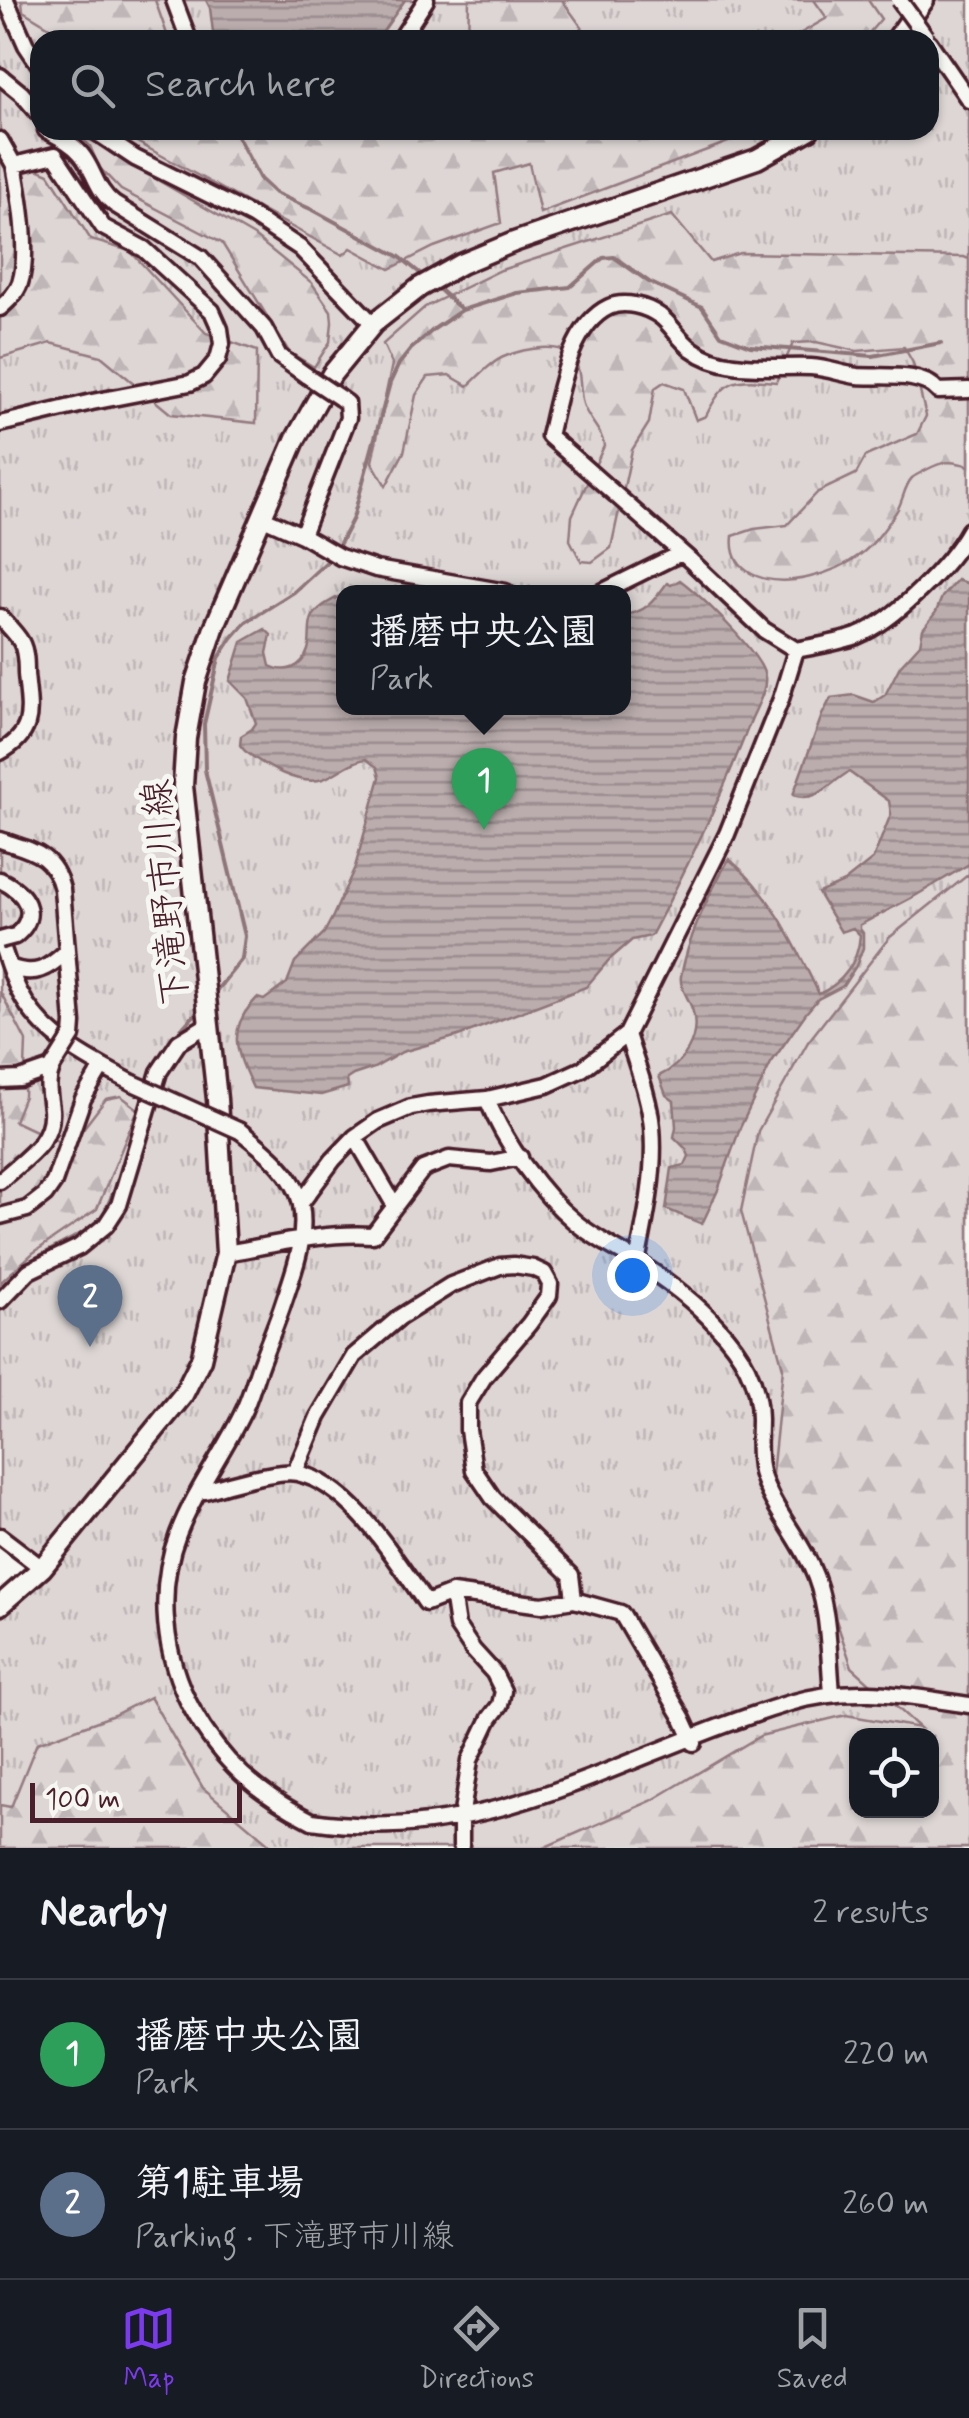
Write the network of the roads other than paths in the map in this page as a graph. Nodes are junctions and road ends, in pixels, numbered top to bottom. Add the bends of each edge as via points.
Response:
1 (6, 0) edge
2 (174, 0) edge
3 (426, 0) edge
4 (899, 0) edge
5 (924, 0) edge
6 (185, 30) edge
7 (406, 30) edge
8 (903, 30) edge
9 (920, 30) edge
10 (30, 51) edge
11 (939, 57) edge
12 (0, 76) edge
13 (969, 100) edge
14 (30, 103) edge
15 (0, 140) edge
16 (49, 140) edge
17 (66, 140) edge
18 (109, 140) edge
19 (791, 140) edge
20 (54, 155) junction
21 (14, 165) junction
22 (0, 308) edge
23 (373, 324) junction
24 (969, 390) edge
25 (0, 424) edge
26 (260, 517) junction
27 (969, 530) edge
28 (302, 535) junction
29 (681, 553) junction
30 (468, 585) edge
31 (616, 585) edge
32 (0, 617) edge
33 (796, 650) junction
34 (0, 752) edge
35 (0, 840) edge
36 (0, 880) edge
37 (5, 939) edge
38 (66, 952) junction
39 (10, 967) junction
40 (210, 1024) junction
41 (626, 1034) junction
42 (102, 1067) junction
43 (52, 1068) junction
44 (0, 1080) edge
45 (487, 1100) junction
46 (355, 1137) junction
47 (520, 1158) junction
48 (0, 1181) edge
49 (302, 1203) junction
50 (395, 1206) junction
51 (0, 1216) edge
52 (302, 1238) junction
53 (226, 1253) junction
54 (638, 1262) junction
55 (0, 1300) edge
56 (295, 1472) junction
57 (199, 1490) junction
58 (0, 1536) edge
59 (42, 1568) junction
60 (452, 1593) junction
61 (574, 1600) junction
62 (0, 1605) edge
63 (832, 1693) junction
64 (969, 1705) edge
65 (694, 1743) junction
66 (615, 1784) dead end
67 (352, 1838) dead end
68 (469, 1844) edge
69 (444, 1848) edge

1 - 10 street
2 - 6 street
3 - 7 street
4 - 9 street, bridge
5 - 8 main road
11 - 13 street
12 - 14 street
15 - 21 street
16 - 20 street
17 - 28 street, bridge via 103,195 195,252 264,328 279,356 348,404
18 - 23 street via 300,248
19 - 23 main road, 下滝野市川線 via 757,159 461,264
20 - 21 street
20 - 25 street via 103,227 144,249 212,311 222,344 212,368 190,383
21 - 22 street via 23,267 15,294
23 - 26 main road, 下滝野市川線 via 332,374
24 - 29 street via 938,391 915,379 814,367 731,365 695,351 660,316 639,306 620,304 598,313 577,340 549,436
26 - 28 street
26 - 40 main road, 下滝野市川線 via 214,628 186,738 183,786
27 - 33 street via 944,568 886,619 854,637
28 - 30 street via 376,568
29 - 31 street
29 - 33 street via 764,630
32 - 34 street via 24,650 30,704 24,731
33 - 41 street via 727,834
35 - 38 street via 33,851 54,868
36 - 37 street via 27,905 26,923
37 - 39 street
38 - 39 street via 43,970
38 - 43 street, bridge via 72,1036
39 - 42 street via 20,994 49,1032
40 - 53 main road, 下滝野市川線
40 - 55 street via 179,1042 159,1072 119,1204 106,1225 79,1247 29,1271
41 - 45 street via 568,1076
41 - 54 street via 652,1125
42 - 49 street, bridge via 240,1131 282,1168
42 - 51 street via 83,1099 54,1182 37,1203
43 - 44 street
43 - 48 street via 48,1131
45 - 46 street via 411,1108
45 - 47 street
46 - 49 street
46 - 50 street
47 - 50 street via 449,1159 424,1169
47 - 54 street via 576,1222
49 - 52 street
50 - 52 street via 373,1235
52 - 53 street
52 - 57 street via 244,1410
53 - 59 main road, 下滝野市川線 via 201,1359 182,1395
54 - 63 street via 693,1302 748,1366 767,1491 811,1565 824,1604
56 - 57 street
56 - 60 street via 326,1486 369,1522 426,1603
56 - 61 street via 354,1356 400,1317 451,1284 500,1266 544,1273 549,1296 468,1403 468,1430 474,1470 512,1520 571,1575
57 - 67 street via 177,1536 165,1593 177,1678 232,1766 292,1810
58 - 59 street
59 - 62 main road, 下滝野市川線
60 - 61 street via 542,1604
60 - 68 street via 456,1626 504,1691 470,1760 461,1819
61 - 65 street via 620,1613
63 - 64 street via 878,1692
63 - 65 street via 788,1703
65 - 66 street
68 - 69 street

